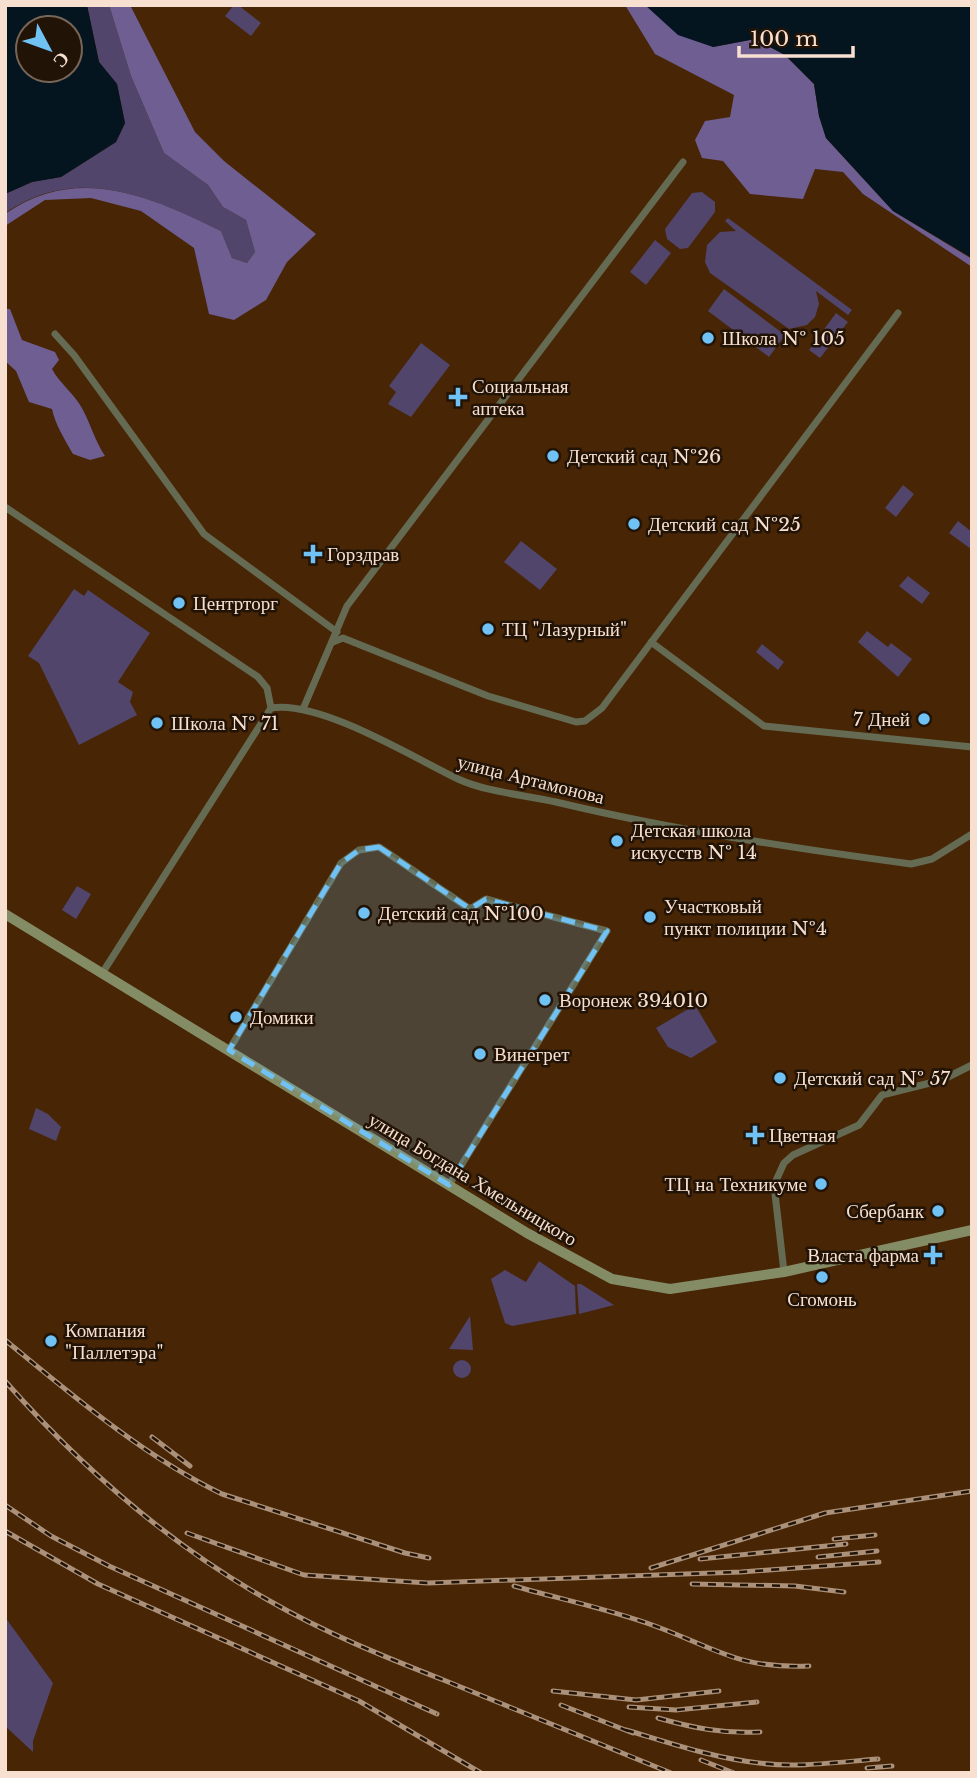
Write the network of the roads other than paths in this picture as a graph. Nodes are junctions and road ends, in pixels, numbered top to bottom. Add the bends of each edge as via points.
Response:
1 (683, 162) dead end
2 (898, 313) dead end
3 (55, 334) dead end
4 (5, 507) edge
5 (337, 632) junction
6 (333, 642) junction
7 (651, 642) junction
8 (271, 708) junction
9 (303, 709) junction
10 (972, 747) edge
11 (972, 834) edge
12 (5, 914) edge
13 (103, 972) junction
14 (229, 1050) junction
15 (972, 1065) edge
16 (449, 1185) junction
17 (972, 1230) edge
18 (784, 1272) junction

1 - 5 street via 347,606
2 - 7 street
3 - 5 street via 204,534
4 - 8 street via 258,677 267,688
5 - 6 street
6 - 7 street via 343,638 488,696 576,722 602,708
6 - 9 street
7 - 10 street via 764,726
8 - 9 street, улица Артамонова
8 - 13 street
9 - 11 street, улица Артамонова via 462,781 659,827 911,864 932,859
12 - 13 main road, улица Богдана Хмельницкого
13 - 14 main road, улица Богдана Хмельницкого
14 - 16 main road, улица Богдана Хмельницкого
14 - 16 street via 341,863 359,850 379,847 470,909 486,899 607,931
15 - 18 street via 942,1080 882,1095 859,1125 784,1163 774,1185
16 - 18 main road, улица Богдана Хмельницкого via 572,1260 628,1284 684,1289
17 - 18 main road, улица Богдана Хмельницкого

